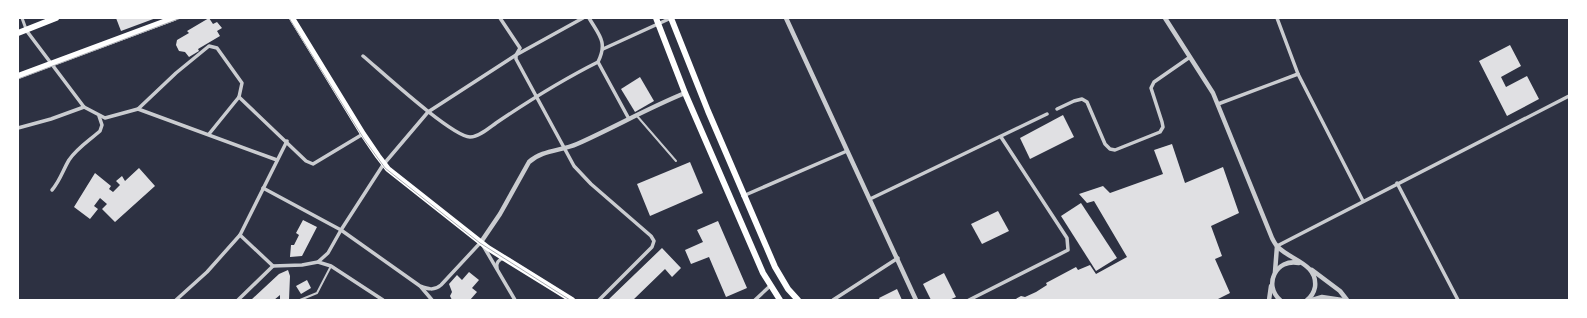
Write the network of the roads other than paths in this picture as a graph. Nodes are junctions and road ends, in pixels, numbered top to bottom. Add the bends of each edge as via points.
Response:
1 (22, 18) edge
2 (56, 18) edge
3 (174, 18) edge
4 (292, 18) edge
5 (500, 18) edge
6 (584, 18) edge
7 (589, 18) edge
8 (671, 18) edge
9 (786, 18) edge
10 (1165, 18) edge
11 (1277, 18) edge
12 (657, 21) edge
13 (26, 30) junction
14 (18, 33) edge
15 (603, 49) junction
16 (516, 55) junction
17 (363, 56) dead end
18 (1190, 57) junction
19 (598, 62) junction
20 (52, 64) junction
21 (1298, 74) junction
22 (18, 76) edge
23 (685, 93) junction
24 (536, 96) junction
25 (1569, 96) edge
26 (239, 97) junction
27 (1218, 104) junction
28 (84, 107) junction
29 (138, 109) junction
30 (1057, 109) dead end
31 (428, 112) junction
32 (1047, 114) dead end
33 (99, 116) junction
34 (637, 116) junction
35 (629, 119) junction
36 (18, 128) edge
37 (209, 134) junction
38 (363, 134) junction
39 (1002, 137) junction
40 (286, 142) junction
41 (563, 149) junction
42 (847, 151) junction
43 (277, 160) junction
44 (676, 160) dead end
45 (384, 164) junction
46 (1397, 184) junction
47 (263, 188) junction
48 (52, 190) dead end
49 (743, 196) junction
50 (870, 199) junction
51 (1363, 201) junction
52 (341, 230) junction
53 (240, 235) junction
54 (481, 242) junction
55 (1277, 246) junction
56 (505, 258) junction
57 (898, 258) junction
58 (318, 262) junction
59 (1302, 263) junction
60 (273, 266) junction
61 (331, 266) junction
62 (1309, 268) junction
63 (497, 269) junction
64 (1275, 273) junction
65 (1272, 280) junction
66 (420, 286) junction
67 (770, 286) junction
68 (176, 300) edge
69 (238, 300) edge
70 (300, 300) edge
71 (382, 300) edge
72 (432, 300) edge
73 (515, 300) edge
74 (572, 300) edge
75 (599, 300) edge
76 (754, 300) edge
77 (780, 300) edge
78 (798, 300) edge
79 (833, 300) edge
80 (916, 300) edge
81 (969, 300) edge
82 (1269, 300) edge
83 (1280, 300) edge
84 (1307, 300) edge
85 (1312, 300) edge
86 (1342, 300) edge
87 (1348, 300) edge
88 (1458, 300) edge

1 - 13 street
2 - 13 main road
3 - 20 main road
4 - 38 main road
5 - 16 street via 520,48
6 - 16 street
7 - 15 street via 603,40
8 - 12 street
8 - 49 main road
9 - 42 street
10 - 18 street
11 - 21 street
12 - 15 street
12 - 23 main road
13 - 14 main road
13 - 20 street
15 - 19 street
16 - 24 street
16 - 31 street
17 - 31 street
18 - 27 street
18 - 30 street via 1154,82 1151,88 1162,122 1160,132 1123,147 1115,150 1105,144 1087,102 1082,99
19 - 24 street
19 - 35 street
20 - 22 main road
20 - 28 street
21 - 27 street
21 - 51 street
23 - 34 street
23 - 67 main road
24 - 31 street via 483,132 471,137 464,136
24 - 41 street
25 - 46 street
26 - 29 street via 242,82 217,48 209,46
26 - 37 street
26 - 40 street
27 - 55 street
28 - 33 street
28 - 36 street
29 - 33 street via 114,117
29 - 37 street
31 - 45 street
32 - 39 street
33 - 48 street via 102,126 100,131 74,154
34 - 35 street
34 - 44 lane
35 - 41 street
37 - 43 street
38 - 40 street via 313,164 306,161
38 - 45 main road
39 - 50 street
39 - 81 street via 1067,238 1068,250
40 - 43 street
41 - 54 street via 541,154 529,162
41 - 75 street via 574,166 591,184 654,241 652,247
42 - 49 street
42 - 50 street
43 - 47 street
45 - 52 street
45 - 54 main road
46 - 51 street
46 - 88 street
47 - 52 street
47 - 53 street
49 - 78 main road via 775,267
50 - 57 street
51 - 55 street
52 - 58 street via 328,253
52 - 66 street
53 - 60 street
53 - 68 street via 207,272
54 - 56 main road
54 - 63 street
54 - 66 street via 438,287 429,289
55 - 59 street
55 - 64 street
56 - 63 street via 496,264
56 - 74 main road
57 - 79 street
57 - 80 street
58 - 60 street
58 - 61 street
59 - 62 street
59 - 64 street via 1287,263 1280,266
60 - 69 street
61 - 70 lane via 317,293
61 - 71 street
62 - 84 street via 1314,274 1315,282 1314,291
62 - 87 street
63 - 73 street
64 - 65 street
65 - 82 street
65 - 83 street via 1272,289
66 - 72 street
67 - 76 street
67 - 77 main road
85 - 86 street via 1322,297

